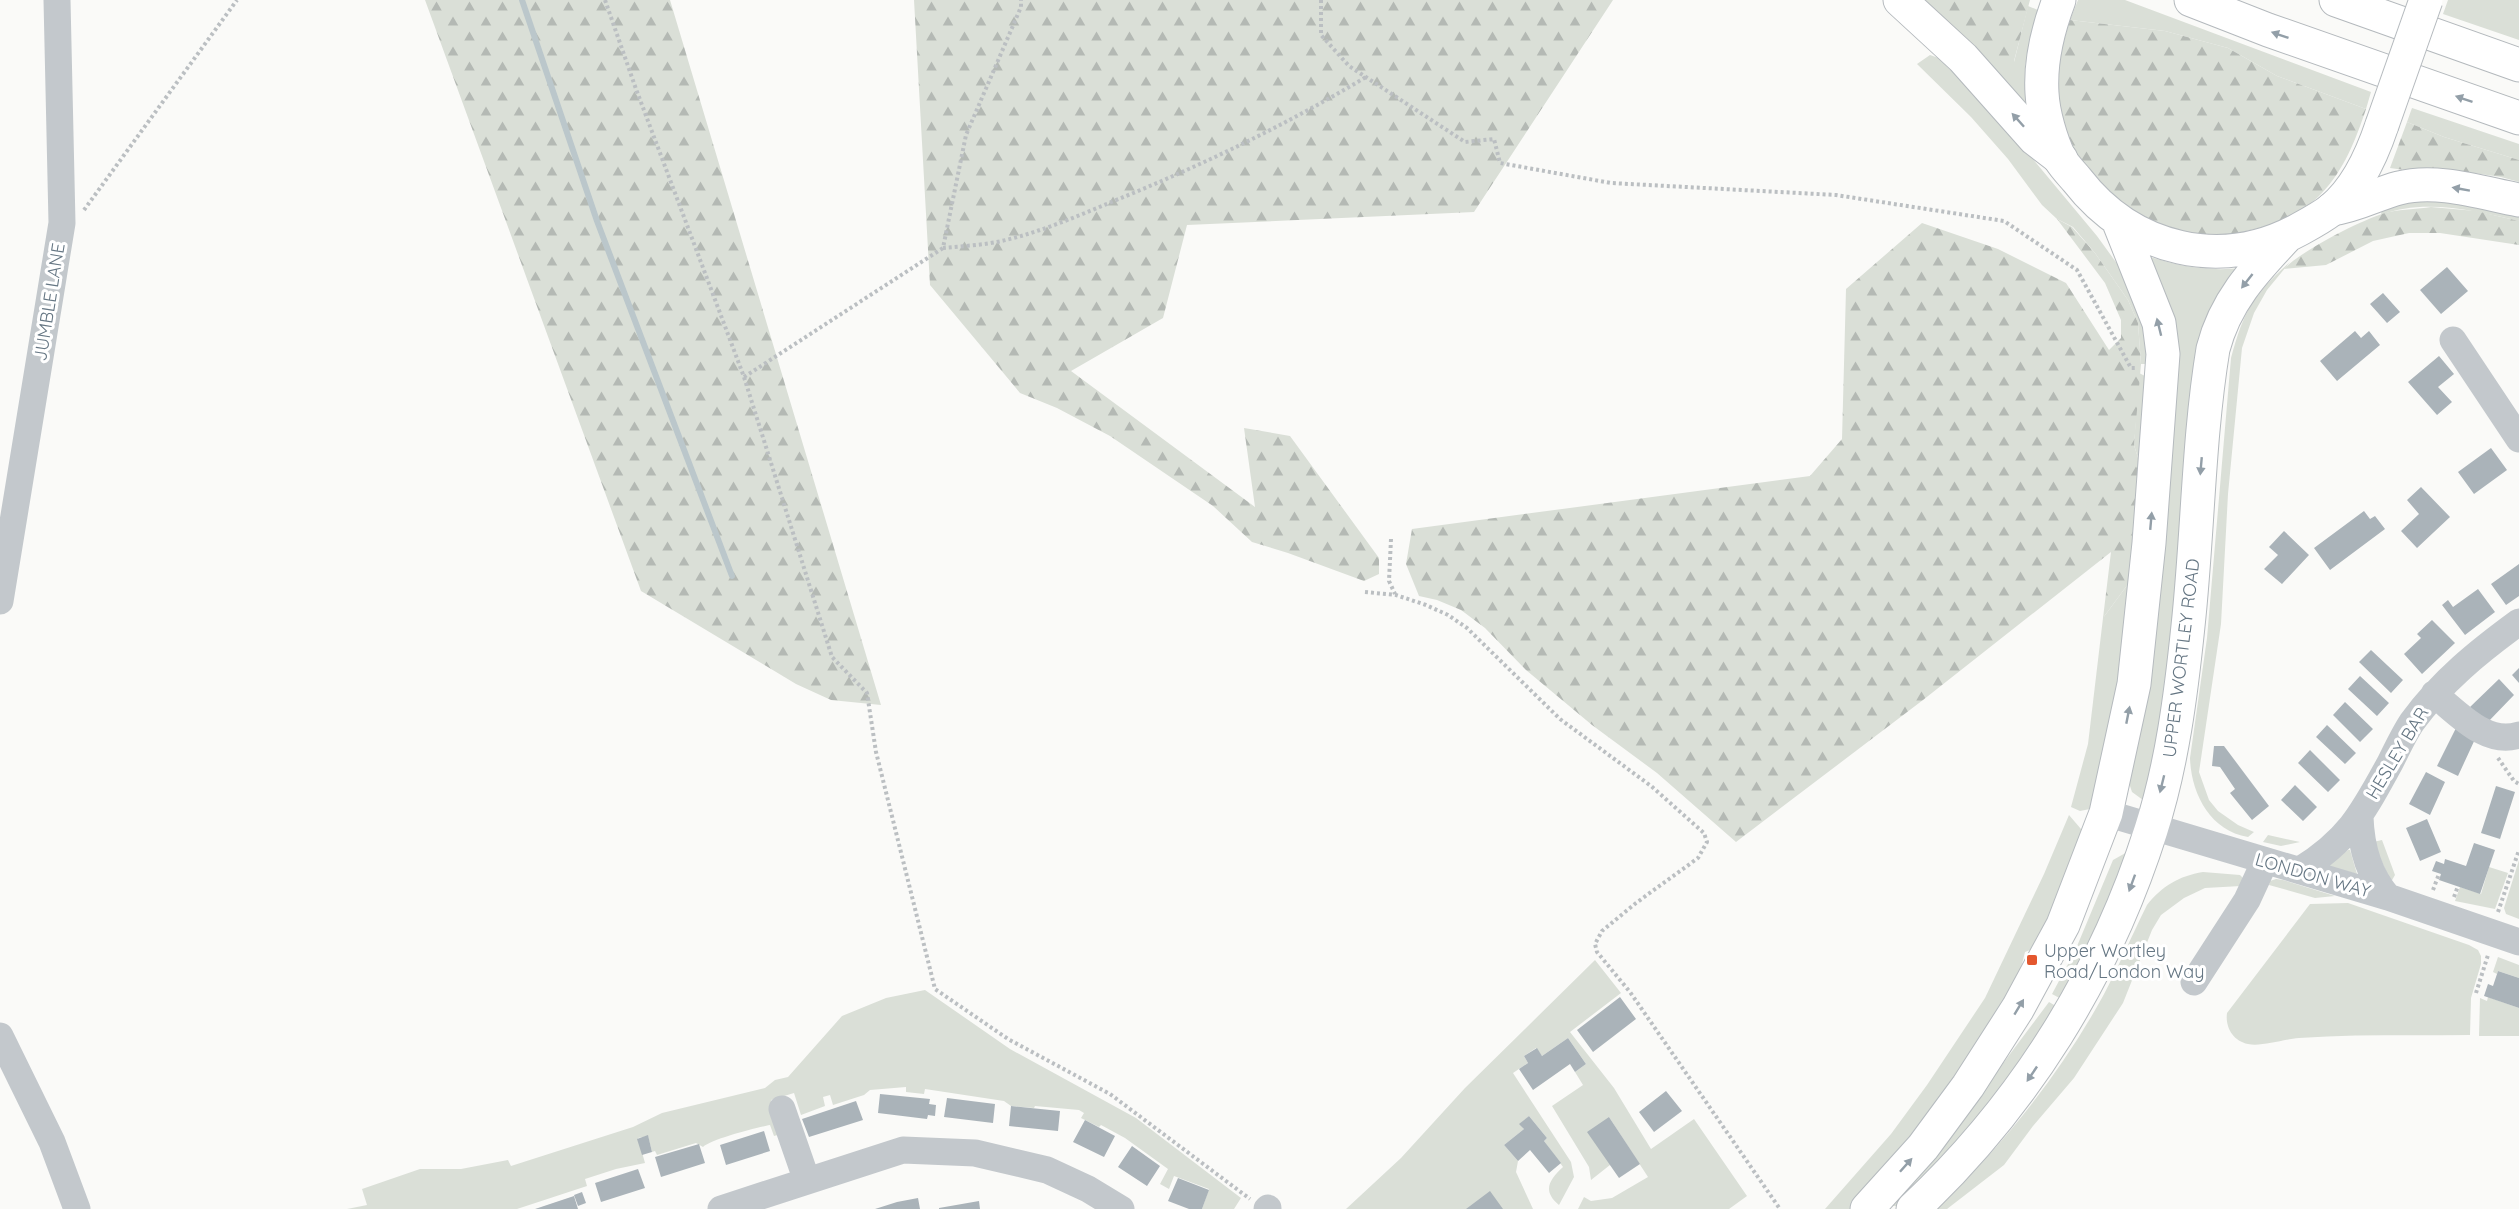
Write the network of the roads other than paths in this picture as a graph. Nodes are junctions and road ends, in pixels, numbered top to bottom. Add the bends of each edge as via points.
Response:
1 (57, 0) edge
2 (1900, 0) edge
3 (2190, 0) edge
4 (2336, 0) edge
5 (2426, 0) edge
6 (2054, 14) edge
7 (2519, 65) edge
8 (2519, 118) edge
9 (2061, 159) junction
10 (2519, 200) edge
11 (2332, 209) junction
12 (2118, 220) junction
13 (2286, 237) junction
14 (2453, 340) dead end
15 (2519, 439) edge
16 (0, 602) edge
17 (2519, 622) edge
18 (2434, 694) junction
19 (2519, 735) edge
20 (2106, 813) junction
21 (2360, 817) junction
22 (2152, 828) junction
23 (2265, 861) junction
24 (2300, 870) junction
25 (2388, 897) junction
26 (2504, 930) edge
27 (2194, 982) dead end
28 (0, 1036) edge
29 (782, 1109) dead end
30 (807, 1181) junction
31 (77, 1209) edge
32 (721, 1209) edge
33 (1121, 1209) edge
34 (1867, 1209) edge
35 (1913, 1209) edge

1 - 16 street, JUMBLE LANE via 62,223
9 -> 2 main road via 2035,139 1963,58
8 -> 3 main road
4 - 7 main road
5 - 11 main road, bridge via 2374,149 2355,182
6 - 9 main road via 2043,64 2042,95
9 - 12 main road via 2088,194
10 -> 11 main road via 2427,186 2400,188
11 - 13 main road
12 - 13 main road via 2172,246 2213,253 2250,249
20 -> 12 main road via 2134,684 2163,369 2159,323
13 -> 22 main road, UPPER WORTLEY ROAD via 2227,308 2212,349 2183,671 2170,754
14 - 15 street
17 - 18 street, HESLEY BAR via 2474,654
18 - 19 street via 2486,733 2504,739
18 - 21 street, HESLEY BAR via 2411,725
20 - 22 street, LONDON WAY
34 -> 20 main road via 1929,1138 2018,1008 2063,925
21 - 24 street, HESLEY BAR via 2338,843
21 - 25 street, HESLEY BAR via 2372,877
22 - 23 street, LONDON WAY
22 -> 35 main road, UPPER WORTLEY ROAD via 2105,948 2061,1027 1990,1130
23 - 24 street, LONDON WAY
23 - 27 street via 2247,900
24 - 25 street, LONDON WAY
25 - 26 street, LONDON WAY
28 - 31 street via 52,1142
29 - 30 street
30 - 32 street
30 - 33 street via 903,1150 975,1153 1047,1170

